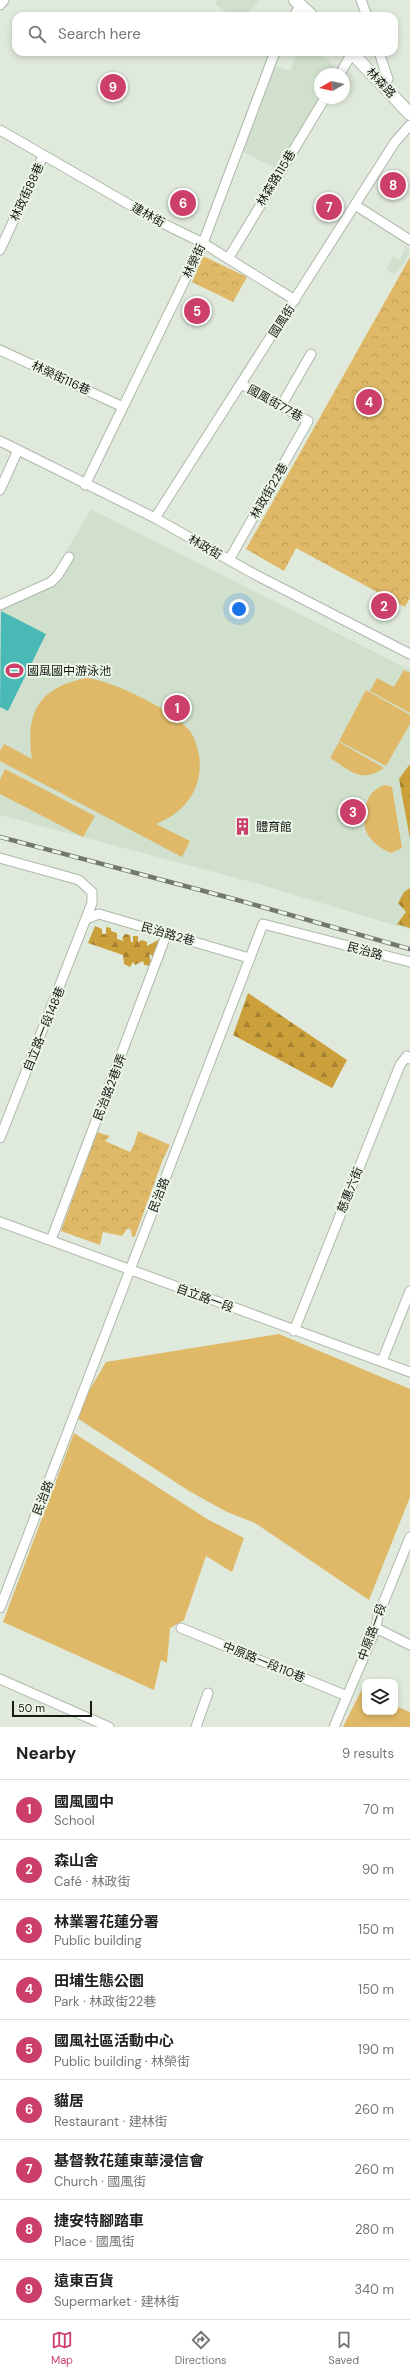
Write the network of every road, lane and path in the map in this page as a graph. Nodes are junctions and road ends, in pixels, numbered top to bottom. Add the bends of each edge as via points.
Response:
1 (4, 0) edge
2 (361, 0) edge
3 (0, 5) edge
4 (296, 7) edge
5 (305, 12) edge
6 (365, 12) edge
7 (273, 56) edge
8 (350, 56) edge
9 (356, 56) edge
10 (380, 56) edge
11 (343, 68) edge
12 (384, 87) junction
13 (321, 104) edge
14 (410, 114) edge
15 (410, 125) edge
16 (0, 130) edge
17 (43, 156) junction
18 (354, 205) junction
19 (410, 240) edge
20 (203, 243) junction
21 (0, 250) edge
22 (228, 259) junction
23 (295, 300) junction
24 (0, 350) edge
25 (311, 354) dead end
26 (241, 384) junction
27 (280, 406) junction
28 (123, 407) junction
29 (308, 421) joint
30 (0, 441) edge
31 (18, 450) junction
32 (85, 485) junction
33 (0, 490) edge
34 (155, 518) junction
35 (69, 557) dead end
36 (229, 560) junction
37 (0, 605) edge
38 (410, 654) edge
39 (0, 858) edge
40 (86, 919) junction
41 (167, 933) junction
42 (249, 958) junction
43 (410, 962) edge
44 (410, 1059) edge
45 (0, 1138) edge
46 (0, 1222) edge
47 (51, 1240) junction
48 (131, 1270) junction
49 (410, 1291) edge
50 (294, 1331) junction
51 (382, 1360) junction
52 (410, 1372) edge
53 (410, 1536) edge
54 (0, 1608) edge
55 (181, 1628) dead end
56 (376, 1628) junction
57 (410, 1645) edge
58 (0, 1679) edge
59 (208, 1693) dead end
60 (347, 1696) junction
61 (109, 1727) edge
62 (196, 1727) edge
63 (334, 1727) edge

1 - 3 street
2 - 6 street
4 - 5 street
7 - 20 street, 林榮街
8 - 11 street
9 - 12 street, 林森路
10 - 12 street via 388,79
12 - 14 street, 林森路
13 - 22 street, 林森路115巷
15 - 18 street, 國風街 via 394,142
16 - 17 street, 建林街
17 - 20 street, 建林街 via 156,220
17 - 21 street, 林政街88巷
18 - 19 street
18 - 23 street, 國風街
20 - 22 street, 建林街
20 - 28 street, 林榮街
22 - 23 street, 建林街
23 - 26 street, 國風街
24 - 28 street, 林榮街116巷
25 - 27 street
26 - 27 street, 國風街77巷
26 - 34 street, 國風街
27 - 29 street, 國風街77巷
28 - 32 street, 林榮街
29 - 36 street, 林政街22巷
30 - 31 street, 林政街
31 - 32 street, 林政街
31 - 33 street
32 - 34 street, 林政街
34 - 36 street, 林政街
35 - 37 street via 51,582
36 - 38 street, 林政街
39 - 40 street, 自立路一段148巷 via 79,880 92,892 92,904
40 - 41 street, 民治路2巷 via 99,914
40 - 45 street, 自立路一段148巷
41 - 42 street, 民治路2巷
41 - 47 street, 民治路2巷1弄
42 - 43 street, 民治路 via 263,924
42 - 48 street, 民治路
44 - 50 street, 慈惠六街 via 406,1056 400,1065
46 - 47 street, 自立路一段
47 - 48 street, 自立路一段
48 - 50 street, 自立路一段
48 - 54 street, 民治路
49 - 51 street
50 - 51 street, 自立路一段
51 - 52 street, 自立路一段
53 - 56 street, 中原路一段 via 378,1616
55 - 60 street, 中原路一段110巷
56 - 57 street
56 - 60 street, 中原路一段
58 - 61 street
59 - 62 street
60 - 63 street, 中原路一段

